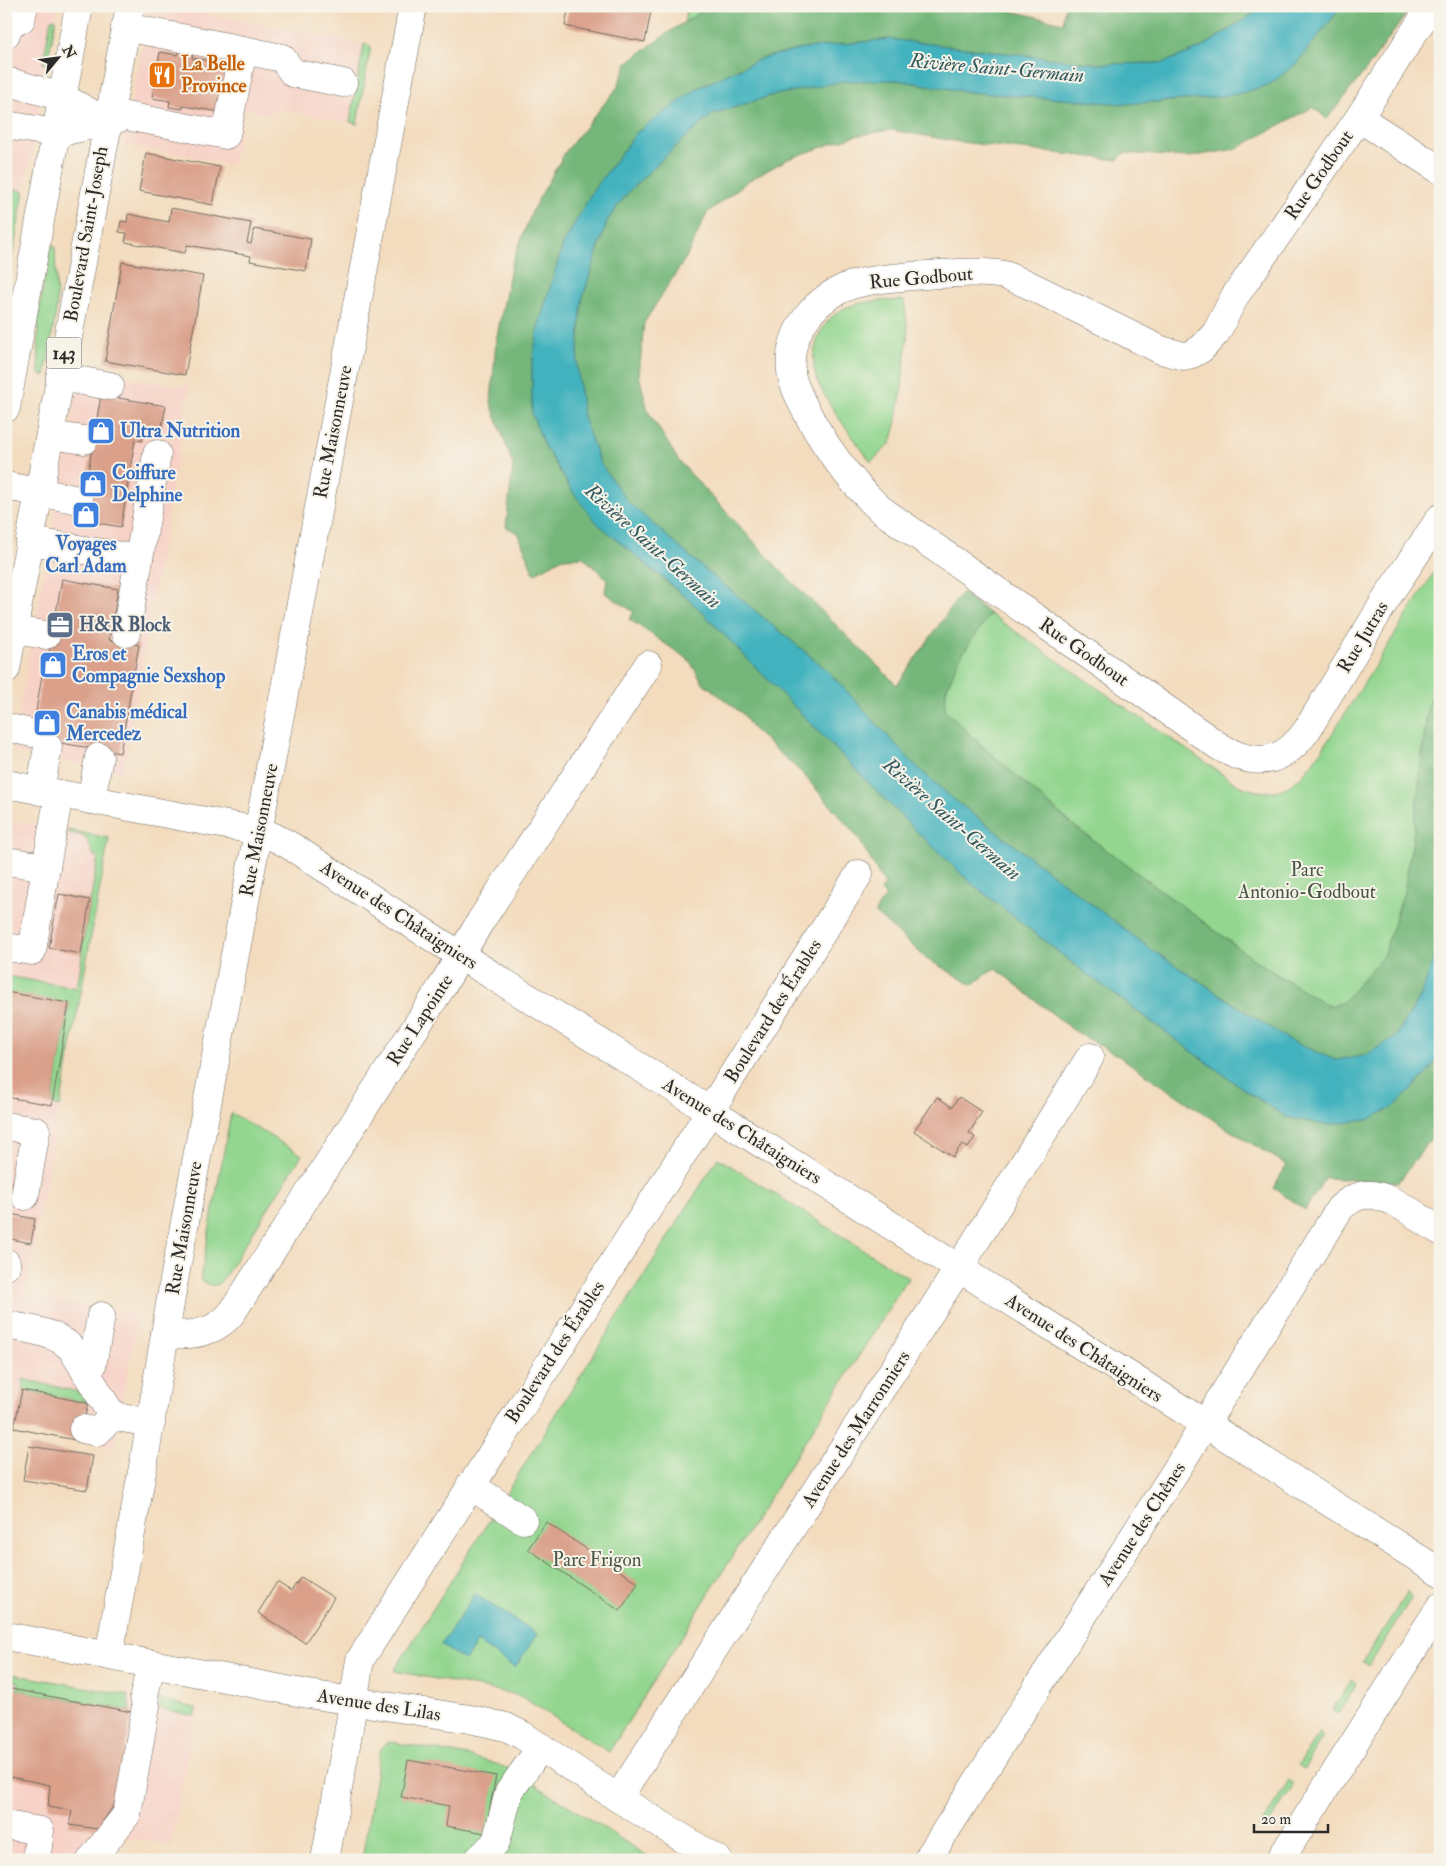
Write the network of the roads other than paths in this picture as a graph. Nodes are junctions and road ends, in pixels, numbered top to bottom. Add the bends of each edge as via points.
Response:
1 (79, 6) edge
2 (412, 6) edge
3 (1431, 6) edge
4 (128, 17) edge
5 (243, 50) junction
6 (6, 81) edge
7 (343, 83) dead end
8 (62, 97) junction
9 (1359, 118) junction
10 (107, 122) junction
11 (6, 125) edge
12 (56, 133) junction
13 (1440, 170) edge
14 (14, 318) edge
15 (60, 377) junction
16 (110, 386) dead end
17 (6, 408) edge
18 (50, 435) junction
19 (84, 440) dead end
20 (157, 454) dead end
21 (6, 486) edge
22 (39, 491) junction
23 (78, 500) dead end
24 (1440, 518) edge
25 (30, 541) junction
26 (139, 559) junction
27 (13, 630) junction
28 (126, 632) dead end
29 (46, 635) dead end
30 (648, 665) dead end
31 (6, 669) edge
32 (28, 736) edge
33 (1284, 754) joint
34 (99, 757) dead end
35 (6, 784) edge
36 (49, 793) junction
37 (91, 800) junction
38 (259, 831) junction
39 (6, 861) edge
40 (46, 868) junction
41 (859, 874) dead end
42 (6, 946) edge
43 (461, 956) junction
44 (1090, 1057) dead end
45 (710, 1112) junction
46 (6, 1126) edge
47 (20, 1182) edge
48 (1440, 1231) edge
49 (959, 1268) junction
50 (101, 1316) dead end
51 (6, 1325) edge
52 (165, 1333) junction
53 (86, 1373) junction
54 (114, 1415) junction
55 (151, 1423) junction
56 (1204, 1425) junction
57 (83, 1429) dead end
58 (470, 1485) junction
59 (523, 1520) dead end
60 (1440, 1572) edge
61 (1440, 1606) edge
62 (6, 1636) edge
63 (109, 1656) junction
64 (151, 1664) junction
65 (352, 1702) junction
66 (541, 1747) junction
67 (618, 1798) junction
68 (6, 1825) edge
69 (36, 1860) edge
70 (90, 1860) edge
71 (324, 1860) edge
72 (478, 1860) edge
73 (718, 1860) edge
74 (928, 1860) edge
75 (1280, 1860) edge

1 - 8 street, 143
2 - 38 street, Rue Maisonneuve
3 - 9 street, Rue Godbout
4 - 5 street
4 - 10 street, Boulevard Saint-Joseph / 143
5 - 7 street via 282,58 293,73
5 - 10 street via 226,135 126,116
6 - 8 street
8 - 10 street
8 - 12 street, 143
9 - 13 street
9 - 33 street, Rue Godbout via 1234,296 1216,333 1192,354 1184,356 1161,350 1025,283 982,273 885,278 854,284 819,303 797,332 791,352 790,372 806,411 847,474 880,509 1220,747 1247,759 1266,759
10 - 12 street
10 - 15 street, Boulevard Saint-Joseph / 143
11 - 12 street
12 - 14 street, 143
14 - 17 street, 143
15 - 16 street
15 - 18 street, Boulevard Saint-Joseph / 143
18 - 19 street
18 - 22 street, Boulevard Saint-Joseph / 143
20 - 26 street
21 - 22 street
22 - 23 street
22 - 25 street, Boulevard Saint-Joseph / 143
24 - 33 street, Rue Jutras via 1391,591 1307,730
25 - 26 street
25 - 27 street, Boulevard Saint-Joseph / 143
26 - 28 street
27 - 29 street
27 - 31 street, Boulevard Saint-Joseph / 143
30 - 43 street, Rue Lapointe
32 - 36 street
34 - 37 street
35 - 36 street, Avenue des Châtaigniers
36 - 37 street, Avenue des Châtaigniers
36 - 40 street
37 - 38 street, Avenue des Châtaigniers
38 - 43 street, Avenue des Châtaigniers via 305,855
38 - 52 street, Rue Maisonneuve
39 - 40 street
40 - 42 street via 32,951
41 - 45 street, Boulevard des Érables
43 - 45 street, Avenue des Châtaigniers
43 - 52 street, Rue Lapointe via 230,1314 194,1335
44 - 49 street, Avenue des Marronniers
45 - 49 street, Avenue des Châtaigniers
45 - 58 street, Boulevard des Érables
46 - 47 street via 36,1131
48 - 56 street, Avenue des Chênes via 1376,1194 1362,1195 1340,1208
49 - 56 street, Avenue des Châtaigniers
49 - 67 street, Avenue des Marronniers
50 - 53 street via 92,1366
51 - 53 street via 58,1337 72,1350
52 - 55 street, Rue Maisonneuve
53 - 54 street
54 - 55 street
54 - 57 street via 97,1432
55 - 63 street, Rue Maisonneuve
56 - 60 street, Avenue des Châtaigniers
56 - 74 street, Avenue des Chênes
58 - 59 street
58 - 65 street, Boulevard des Érables via 360,1660
61 - 75 street
62 - 63 street, Avenue des Lilas
63 - 64 street, Avenue des Lilas
64 - 65 street, Avenue des Lilas
64 - 70 street via 127,1814
65 - 66 street, Avenue des Lilas via 488,1722 506,1727
65 - 71 street, Boulevard des Érables
66 - 67 street, Avenue des Lilas
66 - 72 street via 509,1792 496,1842
67 - 73 street, Avenue des Lilas
68 - 69 street via 40,1831

